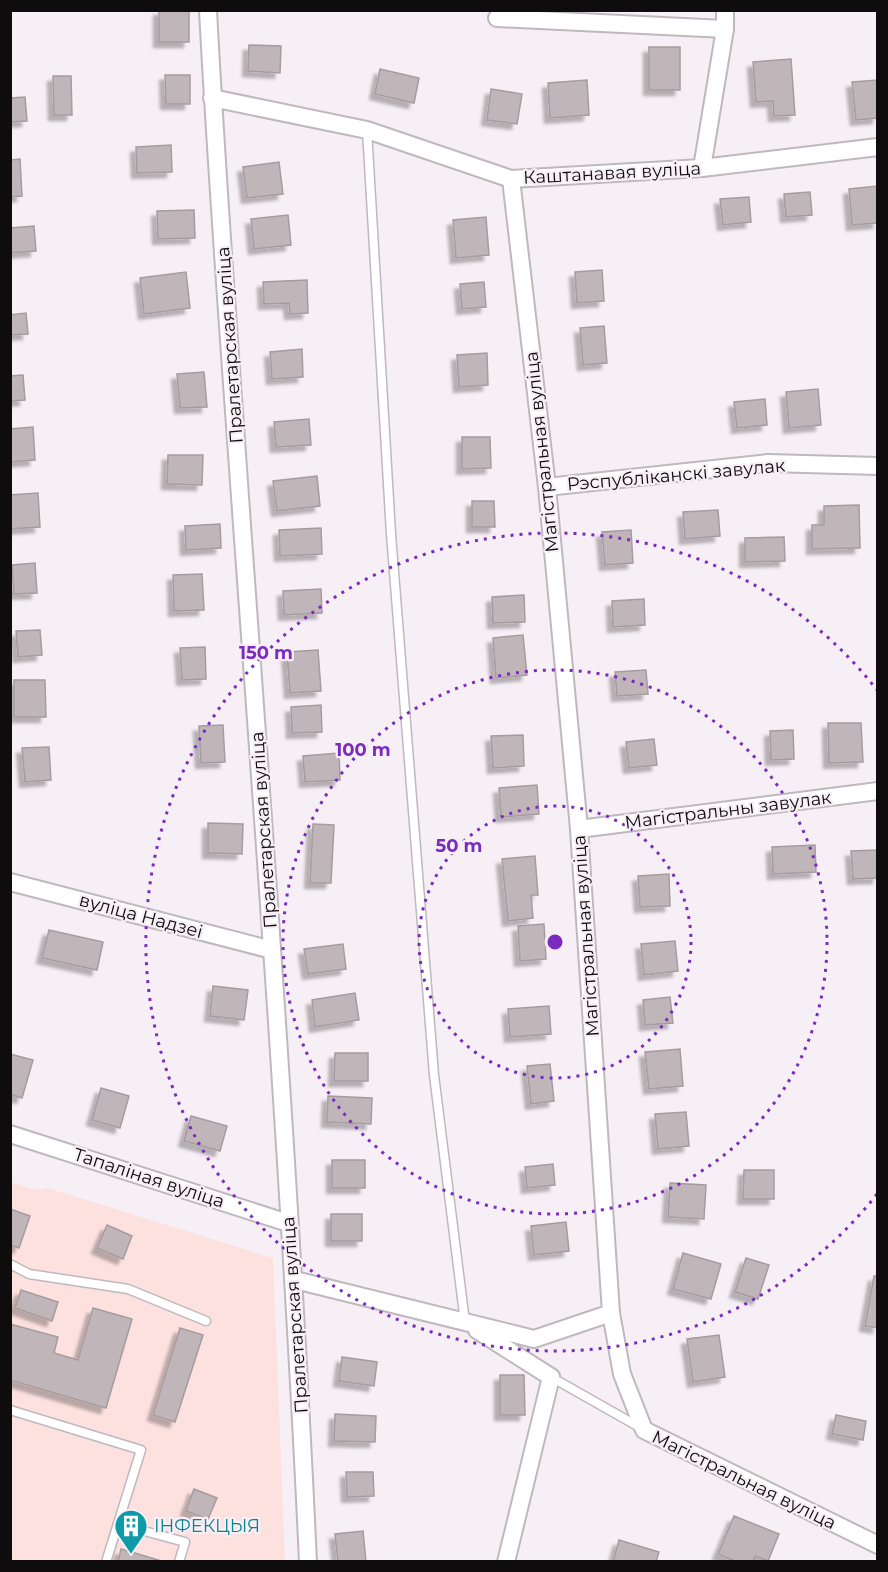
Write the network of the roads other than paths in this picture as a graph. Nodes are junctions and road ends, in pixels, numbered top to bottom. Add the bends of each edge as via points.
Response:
1 (208, 10) edge
2 (725, 10) edge
3 (497, 18) dead end
4 (725, 29) junction
5 (212, 98) junction
6 (367, 130) junction
7 (878, 147) edge
8 (702, 168) junction
9 (511, 178) junction
10 (878, 465) edge
11 (547, 487) junction
12 (878, 791) edge
13 (579, 829) junction
14 (10, 882) edge
15 (272, 950) junction
16 (10, 1134) edge
17 (288, 1223) junction
18 (10, 1264) edge
19 (295, 1280) junction
20 (611, 1313) junction
21 (206, 1321) dead end
22 (465, 1322) junction
23 (551, 1377) junction
24 (10, 1410) edge
25 (644, 1430) junction
26 (118, 1524) junction
27 (876, 1540) edge
28 (106, 1562) edge
29 (179, 1562) edge
30 (308, 1562) edge
31 (506, 1562) edge

1 - 5 street, Пралетарская вуліца
2 - 4 street
3 - 4 street
4 - 8 street
5 - 6 street, Каштанавая вуліца
5 - 15 street, Пралетарская вуліца
6 - 9 street, Каштанавая вуліца
6 - 22 lane via 391,534 434,1075
7 - 8 street, Каштанавая вуліца
8 - 9 street, Каштанавая вуліца
9 - 11 street, Магістральная вуліца
10 - 11 street, Рэспубліканскі завулак via 768,463
11 - 13 street, Магістральная вуліца
12 - 13 street, Магістральны завулак
13 - 20 street, Магістральная вуліца
14 - 15 street, вуліца Надзеі
15 - 17 street, Пралетарская вуліца
16 - 17 street, Тапаліная вуліца
17 - 19 street, Пралетарская вуліца
18 - 21 lane via 29,1274 128,1289
19 - 22 street
19 - 30 street, Пралетарская вуліца
20 - 22 street via 534,1339
20 - 25 street, Магістральная вуліца via 622,1374
22 - 23 street
23 - 25 lane
23 - 31 street
24 - 26 lane via 141,1450
25 - 27 street, Магістральная вуліца
26 - 28 lane
26 - 29 lane via 185,1542

